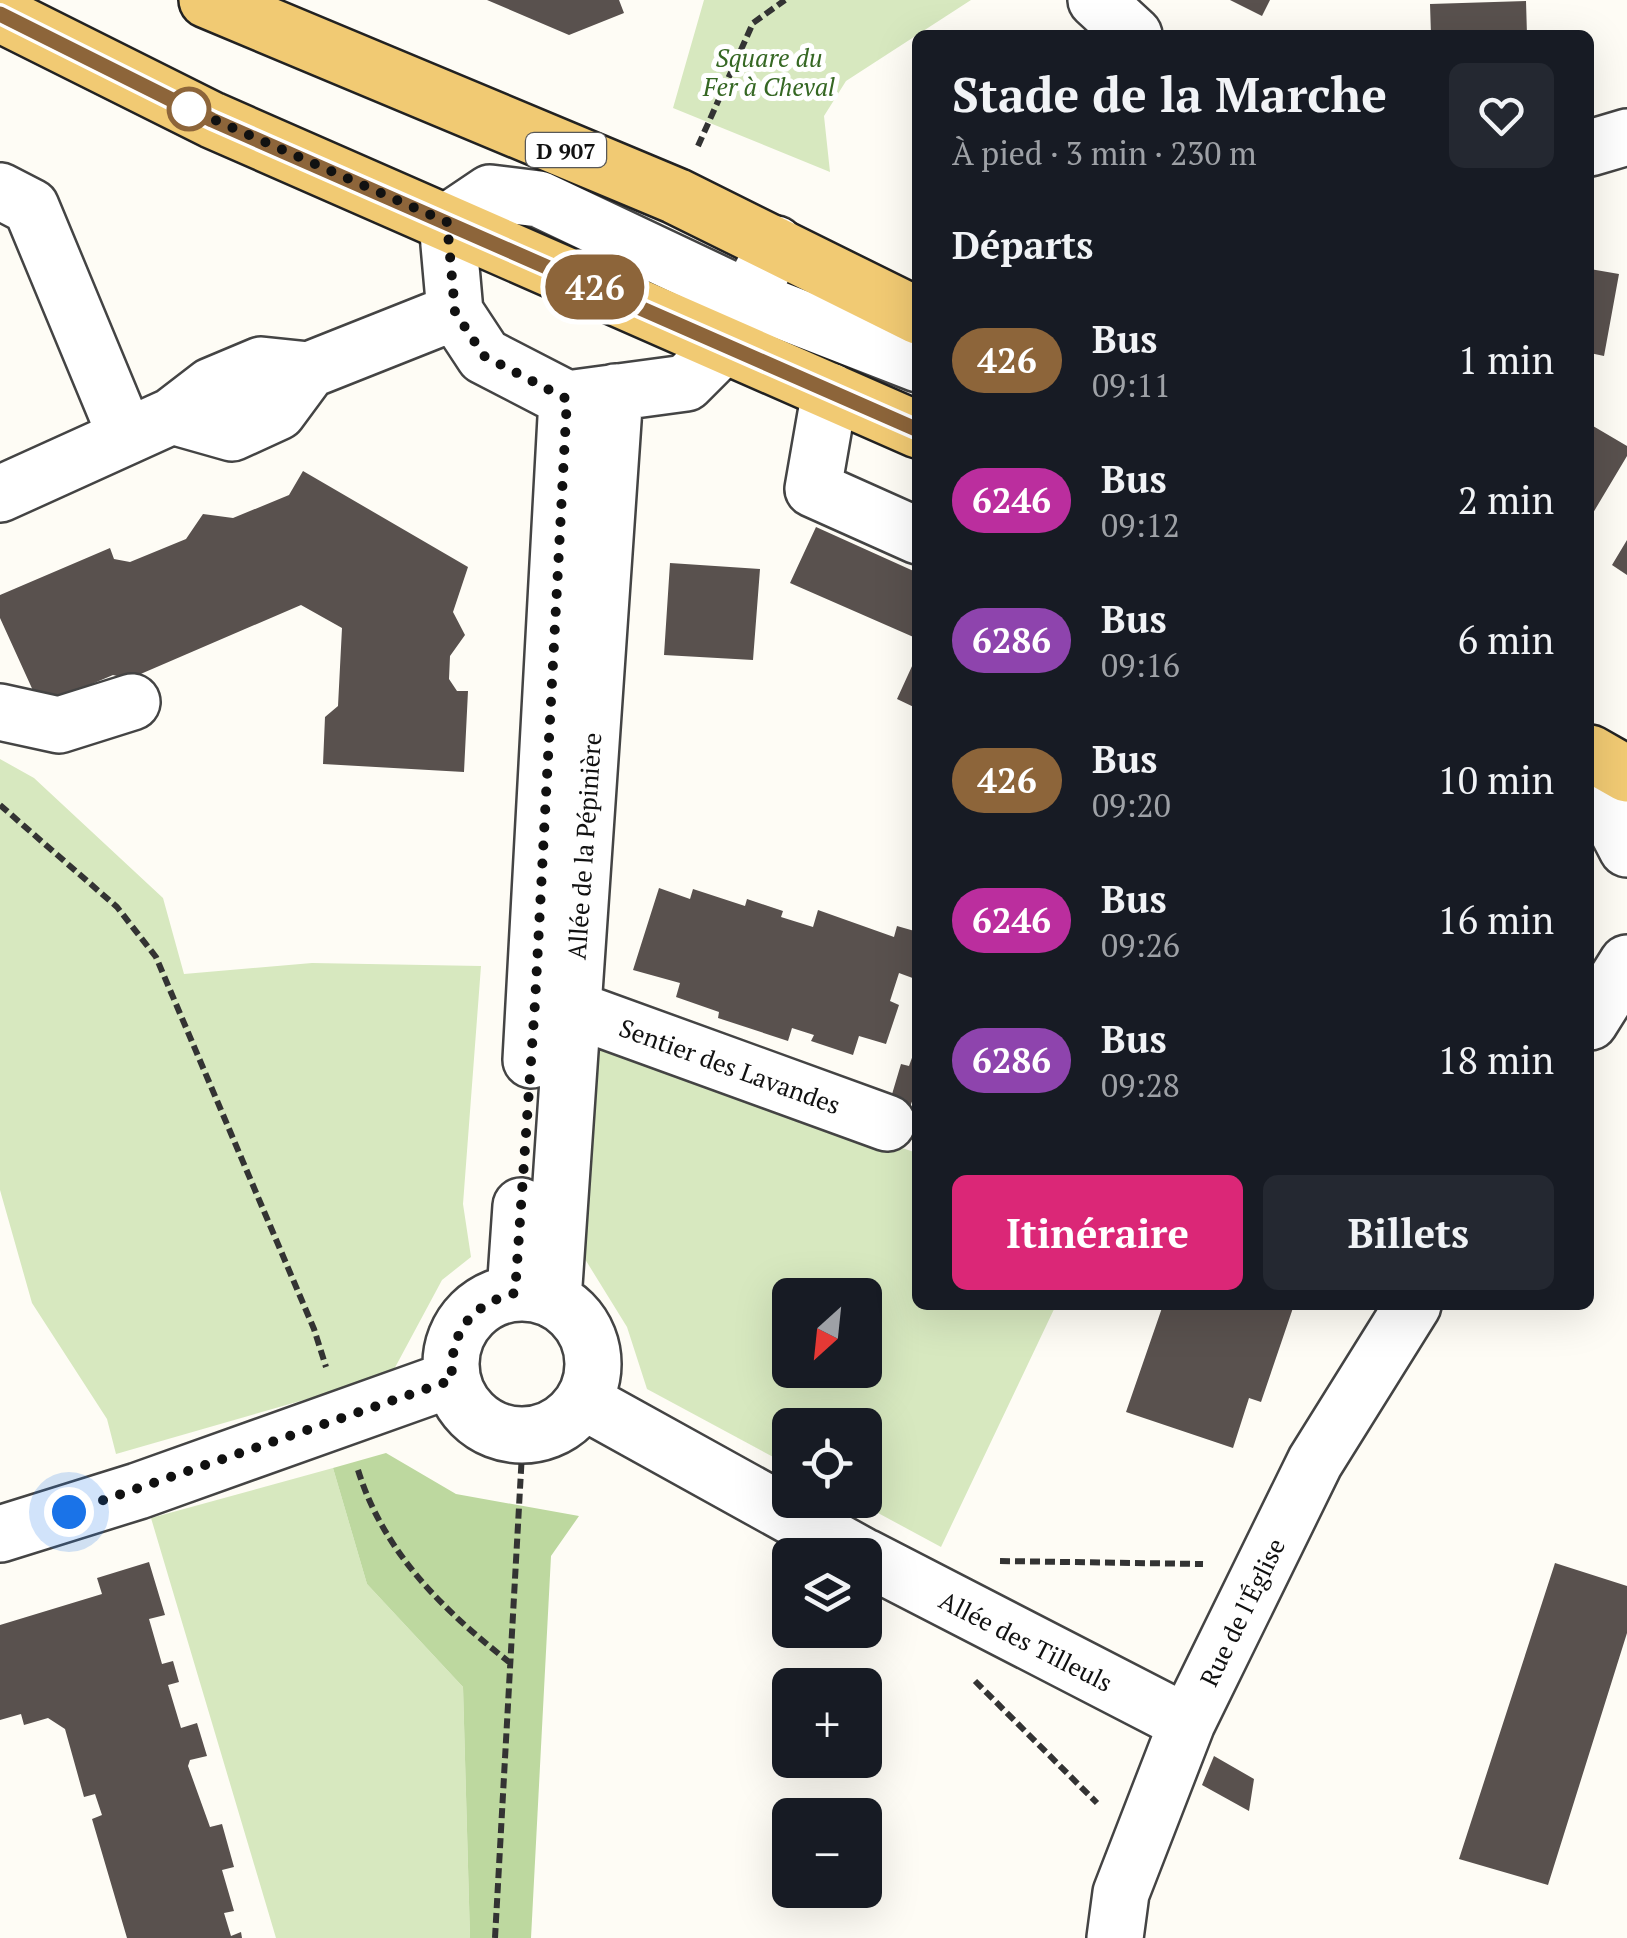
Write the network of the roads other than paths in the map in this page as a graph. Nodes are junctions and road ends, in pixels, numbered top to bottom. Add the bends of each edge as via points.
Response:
1 (207, 0) edge
2 (1096, 0) edge
3 (0, 14) edge
4 (1129, 30) edge
5 (1627, 137) edge
6 (1594, 147) edge
7 (0, 191) edge
8 (447, 222) junction
9 (776, 244) junction
10 (455, 312) junction
11 (912, 313) edge
12 (736, 321) junction
13 (912, 363) edge
14 (830, 391) junction
15 (591, 396) junction
16 (150, 426) junction
17 (912, 427) edge
18 (0, 494) edge
19 (912, 533) edge
20 (132, 702) dead end
21 (0, 712) edge
22 (1600, 766) edge
23 (1627, 849) edge
24 (1627, 963) edge
25 (554, 1006) junction
26 (1594, 1016) edge
27 (887, 1123) dead end
28 (534, 1296) junction
29 (1410, 1310) edge
30 (452, 1380) junction
31 (583, 1401) junction
32 (0, 1534) edge
33 (830, 1538) edge
34 (882, 1566) edge
35 (1187, 1723) junction
36 (1115, 1938) edge

1 - 9 main road, D 907
2 - 4 street
3 - 8 main road via 212,120
5 - 6 street
7 - 16 street via 30,208
8 - 10 street
8 - 12 main road
9 - 11 main road, D 907
9 - 12 street
10 - 15 street via 484,356
10 - 16 street via 309,370 261,366 211,386
12 - 13 street
12 - 14 main road
12 - 15 street via 686,383
14 - 17 main road
14 - 19 street via 813,489
15 - 25 street, Allée de la Pépinière
16 - 18 street
20 - 21 street via 59,725
22 - 23 street
24 - 26 street
25 - 27 street, Sentier des Lavandes
25 - 28 street, Allée de la Pépinière
28 - 30 street via 491,1299 472,1313 451,1356
28 - 31 street via 570,1311 590,1344 593,1363
29 - 35 street, Rue de l'Église via 1315,1462
30 - 31 street via 478,1420 523,1435 546,1430
30 - 32 street
31 - 33 street, Allée des Tilleuls
34 - 35 street, Allée des Tilleuls
35 - 36 street, Rue de l'Église via 1126,1877

